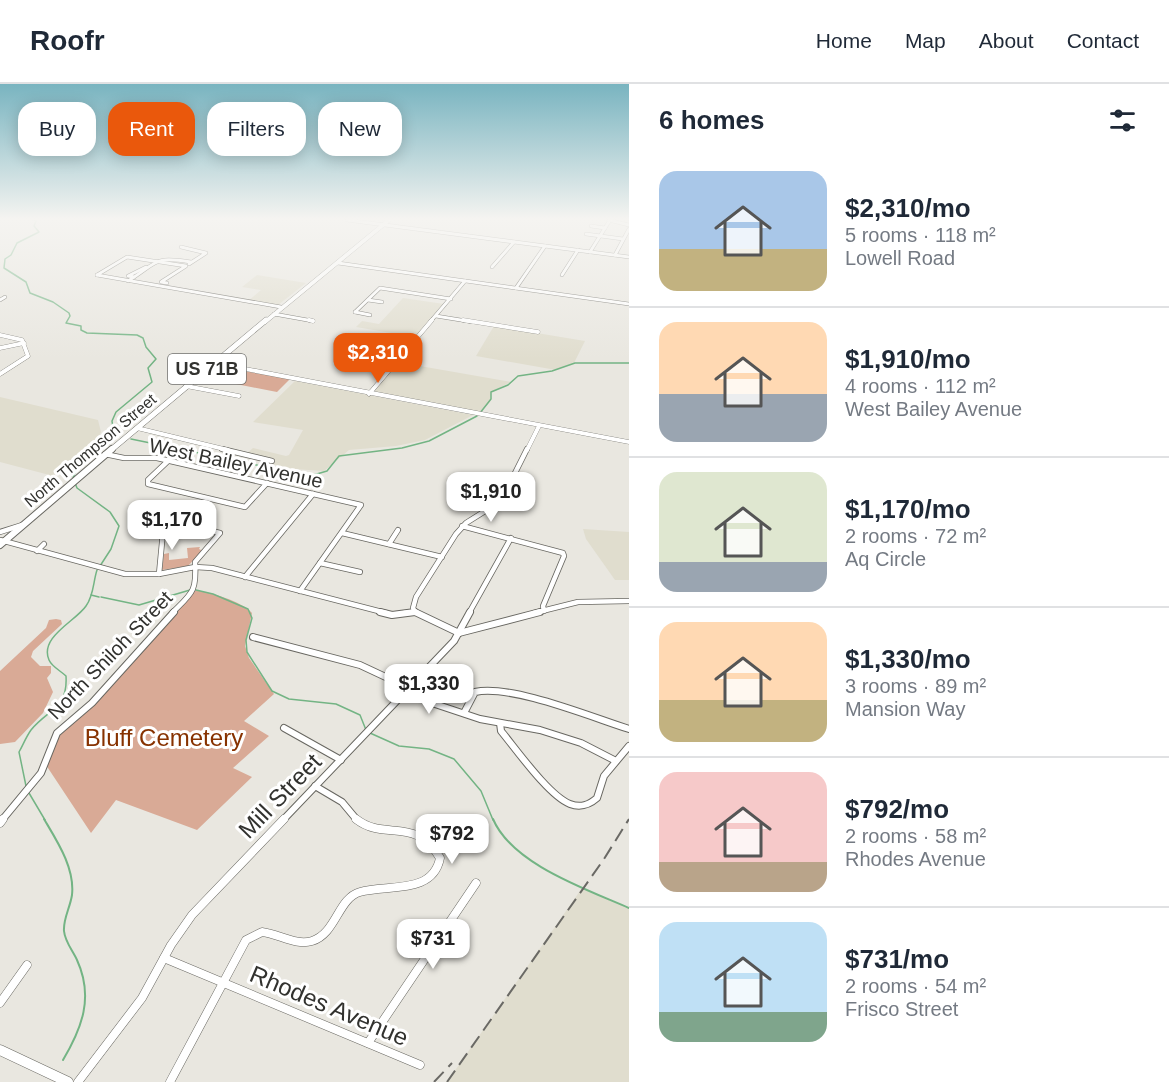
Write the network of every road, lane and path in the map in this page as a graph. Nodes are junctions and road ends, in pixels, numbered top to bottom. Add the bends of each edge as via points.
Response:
1 (111, 267) edge
2 (147, 267) edge
3 (185, 267) edge
4 (333, 267) edge
5 (363, 267) edge
6 (531, 267) edge
7 (567, 267) edge
8 (174, 273) junction
9 (180, 274) dead end
10 (562, 275) dead end
11 (128, 281) junction
12 (465, 281) junction
13 (167, 283) dead end
14 (380, 288) joint
15 (516, 288) junction
16 (5, 297) dead end
17 (451, 299) junction
18 (0, 300) edge
19 (368, 300) junction
20 (382, 302) dead end
21 (629, 304) edge
22 (281, 308) junction
23 (274, 314) junction
24 (370, 315) dead end
25 (436, 316) junction
26 (313, 321) dead end
27 (538, 332) dead end
28 (0, 335) edge
29 (24, 343) junction
30 (0, 348) edge
31 (214, 363) junction
32 (0, 374) edge
33 (186, 386) junction
34 (369, 394) junction
35 (239, 396) dead end
36 (539, 426) junction
37 (137, 428) junction
38 (629, 442) edge
39 (105, 454) junction
40 (169, 460) junction
41 (272, 461) dead end
42 (267, 483) junction
43 (313, 494) junction
44 (153, 517) dead end
45 (172, 522) junction
46 (23, 524) junction
47 (462, 526) junction
48 (398, 530) dead end
49 (0, 532) edge
50 (342, 533) junction
51 (511, 538) junction
52 (1, 542) edge
53 (44, 544) dead end
54 (389, 544) junction
55 (36, 551) junction
56 (563, 553) joint
57 (442, 557) junction
58 (320, 562) junction
59 (195, 567) junction
60 (360, 572) dead end
61 (159, 574) junction
62 (245, 577) junction
63 (300, 591) junction
64 (629, 601) edge
65 (544, 611) junction
66 (415, 612) junction
67 (459, 633) junction
68 (253, 637) dead end
69 (410, 689) junction
70 (483, 689) joint
71 (464, 713) junction
72 (500, 723) junction
73 (284, 728) dead end
74 (629, 729) edge
75 (629, 746) edge
76 (341, 760) junction
77 (616, 761) junction
78 (315, 786) junction
79 (0, 823) edge
80 (476, 884) dead end
81 (164, 958) junction
82 (27, 965) dead end
83 (224, 982) junction
84 (0, 1003) edge
85 (368, 1043) junction
86 (0, 1050) edge
87 (420, 1065) dead end
88 (68, 1082) edge
89 (78, 1082) edge
90 (170, 1082) edge

1 - 11 street via 97,275
2 - 11 street via 128,276 134,277
3 - 8 street
4 - 22 main road, North Thompson Street / US 71B
5 - 12 street
6 - 15 street
7 - 10 street
8 - 9 street
8 - 13 street via 161,282
11 - 22 street
12 - 15 street
12 - 17 street
14 - 17 street
14 - 19 street
15 - 21 street
16 - 18 street
17 - 25 street
19 - 20 street
19 - 24 street via 355,312
22 - 23 main road, North Thompson Street / US 71B
23 - 26 street
23 - 31 main road, North Thompson Street / US 71B
25 - 27 street
25 - 34 street
28 - 29 street
29 - 30 street
29 - 32 street via 28,356
31 - 33 main road, North Thompson Street / US 71B
31 - 34 street
33 - 35 street
33 - 37 main road, North Thompson Street / US 71B
34 - 36 street
36 - 38 street
36 - 47 street via 501,501
37 - 39 main road, North Thompson Street / US 71B
37 - 41 street
39 - 40 street, West Bailey Avenue
39 - 46 main road, North Thompson Street / US 71B
40 - 42 street, West Bailey Avenue
40 - 42 street via 148,483 245,507
42 - 43 street, West Bailey Avenue
43 - 50 street, West Bailey Avenue via 361,505
43 - 62 street
44 - 45 street
45 - 59 street via 220,533
45 - 61 street via 163,532
46 - 49 street
46 - 52 main road, North Thompson Street / US 71B
47 - 51 street
47 - 57 street
48 - 54 street
50 - 54 street
50 - 58 street
51 - 56 street
51 - 67 street, Mill Street
52 - 55 street
53 - 55 street
54 - 57 street
55 - 61 street via 125,574
56 - 65 street
57 - 66 street via 416,597
58 - 60 street
58 - 63 street
59 - 61 street
59 - 62 street
59 - 79 street, North Shiloh Street via 193,592 92,703 57,733 46,765
62 - 63 street
63 - 66 street via 392,615
64 - 65 street via 584,602
65 - 67 street
66 - 67 street
67 - 69 street, Mill Street
68 - 69 street via 360,665
69 - 71 street via 426,700
69 - 76 street, Mill Street
70 - 71 street via 472,694
70 - 74 street via 527,697
71 - 72 street
72 - 77 street via 581,743
72 - 77 street via 504,735 550,788 573,805 585,806 597,798 601,781
73 - 76 street
75 - 77 street
76 - 78 street, Mill Street
78 - 81 street, Mill Street via 192,915
78 - 83 street, Rhodes Avenue via 342,802 369,828 404,830 433,846 440,858 438,867 425,882 358,892 323,934 312,941 299,942 264,931 251,934
80 - 85 street
81 - 83 street, Rhodes Avenue
81 - 89 street, Mill Street via 142,998
82 - 84 street
83 - 85 street, Rhodes Avenue
83 - 90 street
85 - 87 street, Rhodes Avenue
86 - 88 main road

